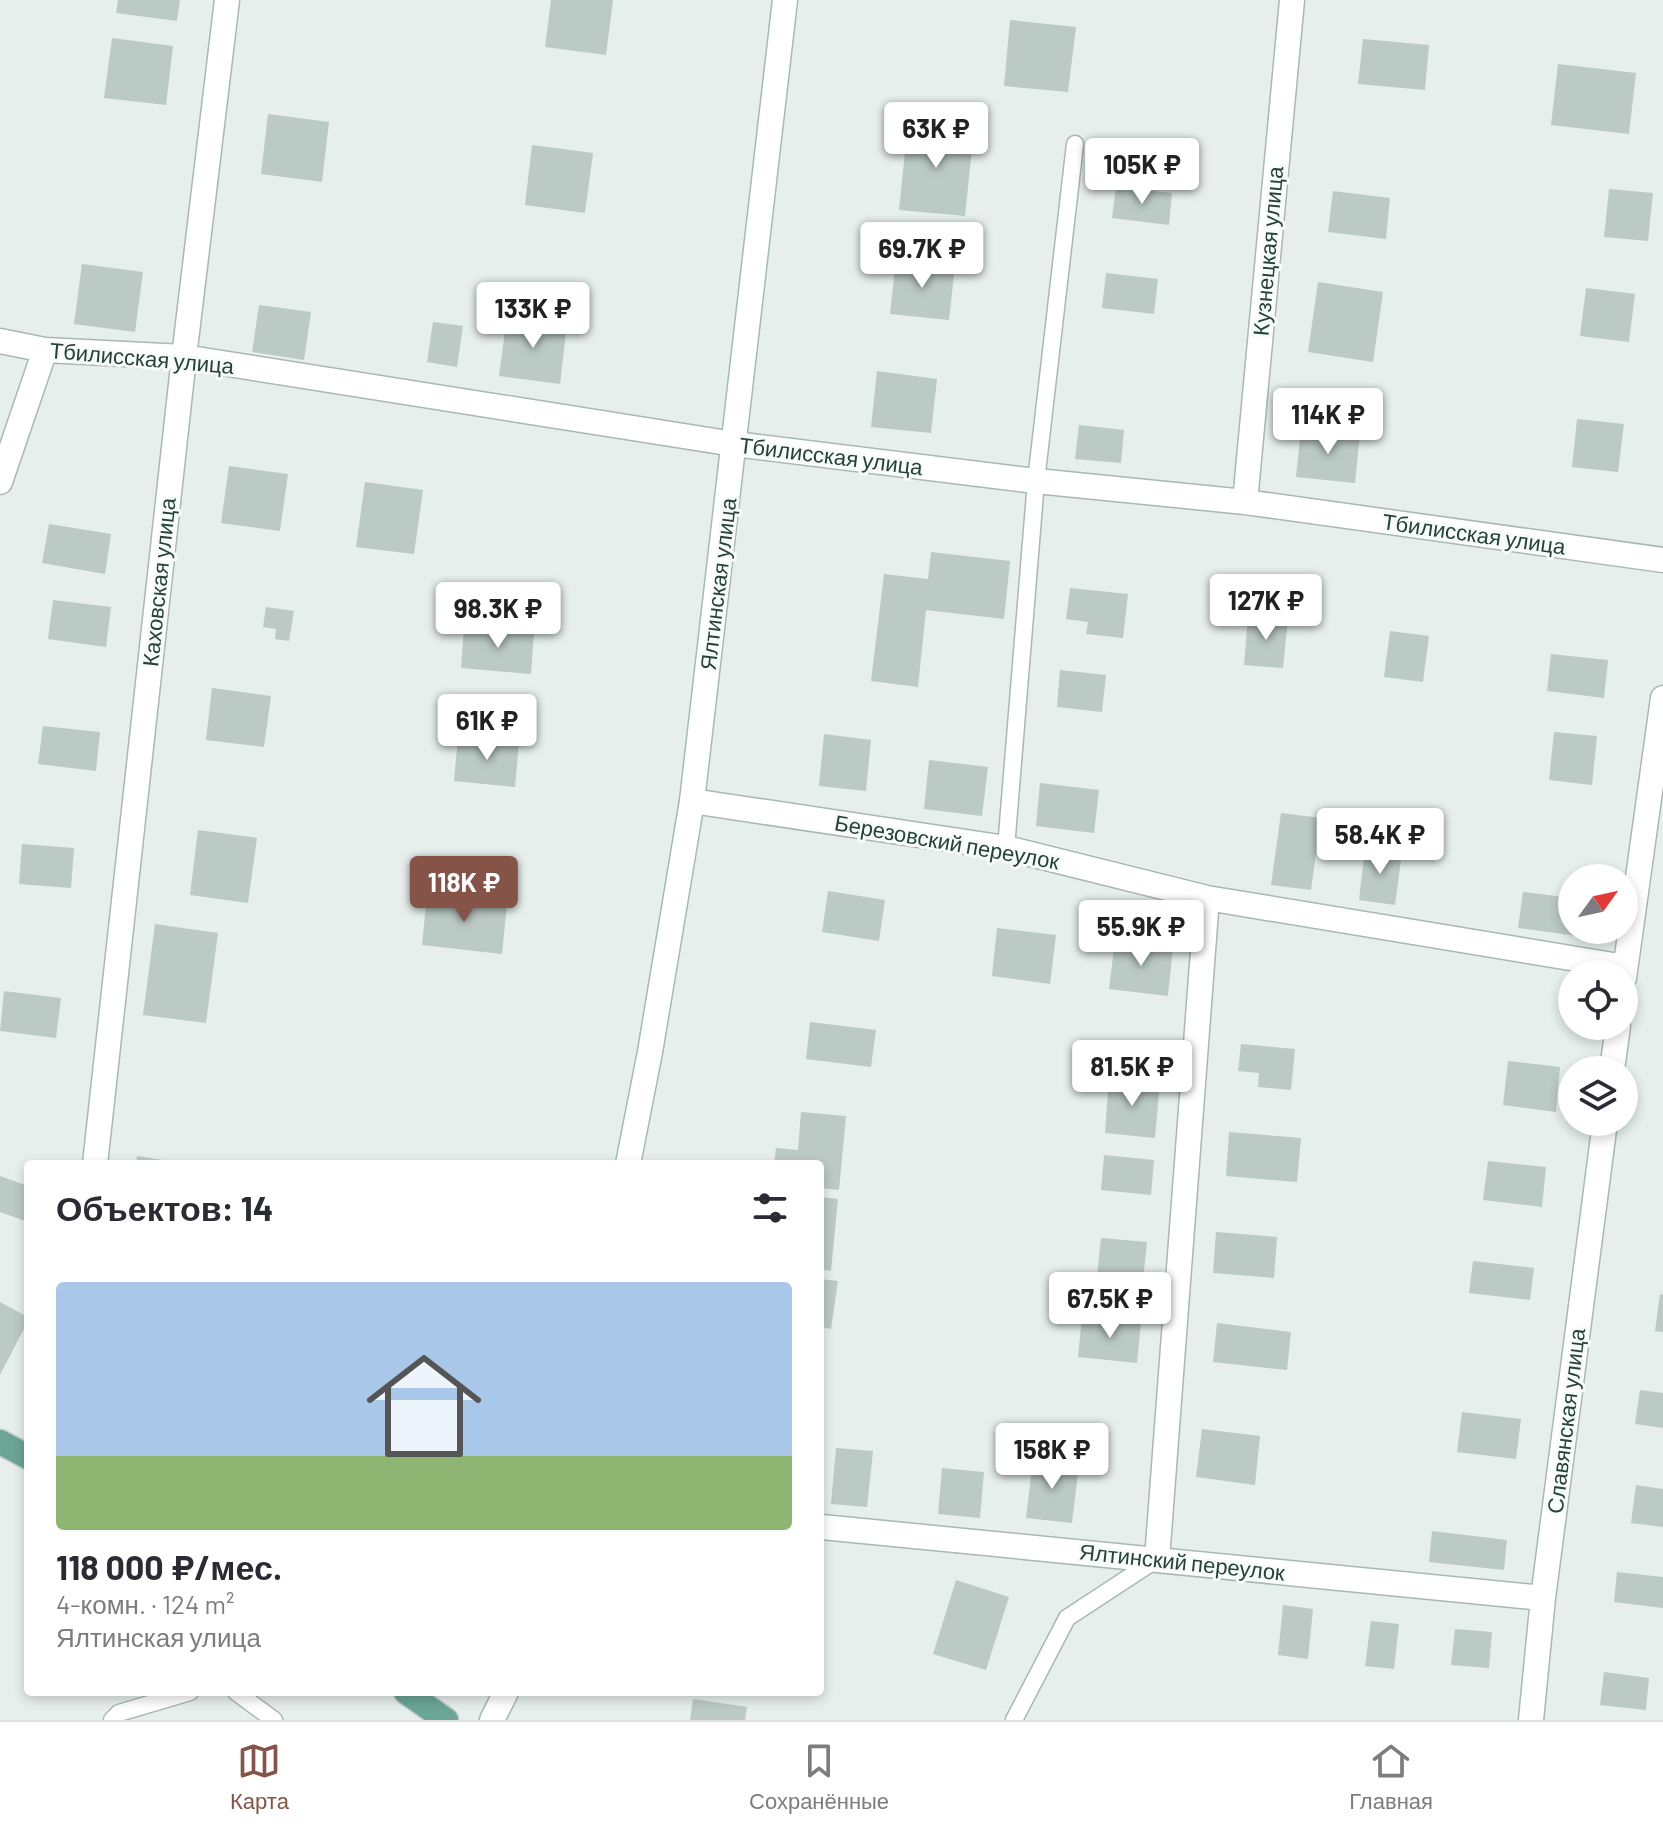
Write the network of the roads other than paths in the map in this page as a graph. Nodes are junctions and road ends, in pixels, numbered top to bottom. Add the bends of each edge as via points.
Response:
1 (227, 0) edge
2 (785, 0) edge
3 (1292, 0) edge
4 (1075, 144) dead end
5 (0, 341) edge
6 (45, 350) junction
7 (184, 357) junction
8 (734, 444) junction
9 (1036, 481) junction
10 (0, 482) edge
11 (1245, 502) junction
12 (1663, 560) edge
13 (1663, 698) edge
14 (692, 801) junction
15 (1006, 848) junction
16 (1207, 898) junction
17 (1558, 960) edge
18 (1627, 960) edge
19 (1603, 1136) edge
20 (95, 1160) edge
21 (629, 1160) edge
22 (0, 1442) edge
23 (24, 1455) edge
24 (824, 1527) edge
25 (1157, 1559) junction
26 (1543, 1598) junction
27 (176, 1696) edge
28 (241, 1696) edge
29 (412, 1696) edge
30 (504, 1696) edge
31 (112, 1720) edge
32 (274, 1720) edge
33 (446, 1720) edge
34 (492, 1720) edge
35 (1014, 1720) edge
36 (1531, 1720) edge

1 - 7 street, Каховская улица
2 - 8 street, Ялтинская улица
3 - 11 street, Кузнецкая улица
4 - 9 lane
5 - 6 street, Тбилисская улица
6 - 7 street, Тбилисская улица
6 - 10 street
7 - 8 street, Тбилисская улица
7 - 20 street, Каховская улица
8 - 9 street, Тбилисская улица
8 - 14 street, Ялтинская улица
9 - 11 street, Тбилисская улица
9 - 15 lane
11 - 12 street, Тбилисская улица
13 - 18 street
14 - 15 street, Березовский переулок
14 - 21 street, Ялтинская улица
15 - 16 street, Березовский переулок
16 - 17 street, Березовский переулок
16 - 25 street
19 - 26 street, Славянская улица
22 - 23 main road
24 - 25 street, Ялтинский переулок
25 - 26 street, Ялтинский переулок
25 - 35 lane via 1067,1618
26 - 36 street, Славянская улица
27 - 31 lane via 119,1713
28 - 32 lane
29 - 33 main road
30 - 34 street

